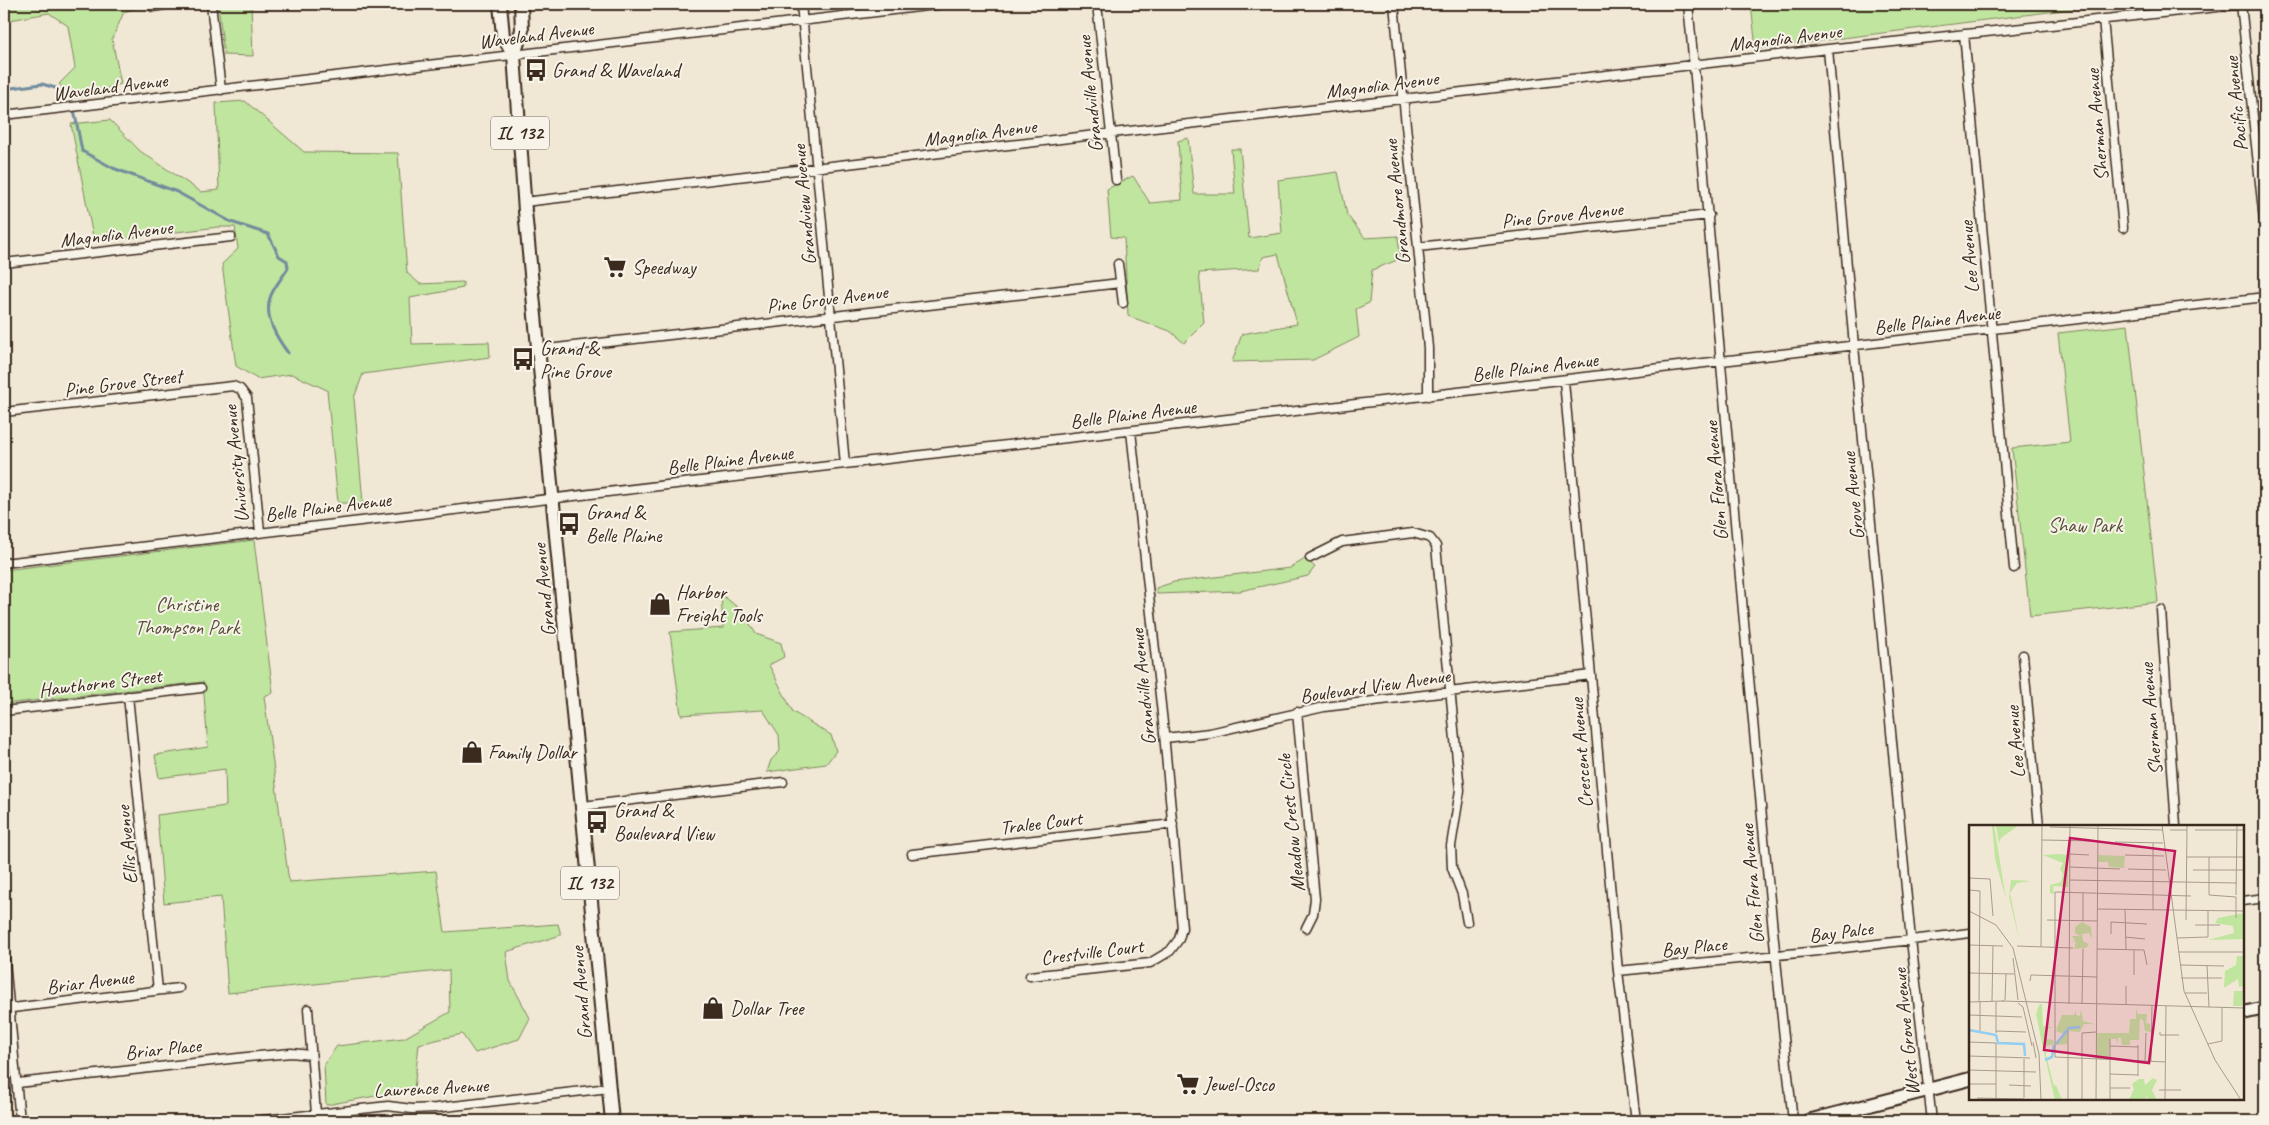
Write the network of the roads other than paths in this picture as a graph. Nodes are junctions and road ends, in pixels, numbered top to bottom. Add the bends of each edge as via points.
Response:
1 (170, 4) edge
2 (210, 4) edge
3 (500, 4) edge
4 (521, 4) edge
5 (801, 4) edge
6 (944, 4) edge
7 (1097, 4) edge
8 (1394, 4) edge
9 (1688, 4) edge
10 (2242, 4) edge
11 (152, 7) dead end
12 (2103, 19) junction
13 (802, 21) junction
14 (1964, 34) junction
15 (1828, 49) junction
16 (514, 55) junction
17 (1694, 66) junction
18 (221, 90) junction
19 (1403, 99) junction
20 (4, 115) edge
21 (1110, 134) junction
22 (817, 169) junction
23 (1116, 180) dead end
24 (524, 202) junction
25 (1709, 215) junction
26 (2123, 228) dead end
27 (2265, 230) edge
28 (231, 238) dead end
29 (1418, 247) junction
30 (4, 263) edge
31 (1118, 264) dead end
32 (1120, 283) junction
33 (2265, 298) edge
34 (1123, 303) dead end
35 (830, 315) junction
36 (1992, 331) junction
37 (1854, 346) junction
38 (539, 350) junction
39 (1722, 362) junction
40 (1564, 381) junction
41 (244, 392) joint
42 (1428, 396) junction
43 (4, 412) edge
44 (1132, 431) junction
45 (845, 464) junction
46 (553, 497) junction
47 (260, 532) junction
48 (1310, 558) dead end
49 (4, 562) edge
50 (2014, 568) dead end
51 (2161, 610) dead end
52 (2023, 655) dead end
53 (1591, 675) junction
54 (201, 688) dead end
55 (1451, 692) junction
56 (128, 696) junction
57 (4, 711) edge
58 (1297, 712) junction
59 (1165, 738) junction
60 (783, 782) dead end
61 (583, 806) junction
62 (1173, 824) junction
63 (2039, 825) edge
64 (2176, 825) edge
65 (912, 854) dead end
66 (2265, 898) edge
67 (2244, 901) edge
68 (1467, 922) dead end
69 (1306, 928) dead end
70 (1969, 933) edge
71 (1179, 939) joint
72 (1911, 940) junction
73 (4, 951) edge
74 (1774, 955) junction
75 (1618, 971) junction
76 (1030, 976) dead end
77 (179, 988) dead end
78 (158, 990) junction
79 (2265, 1008) edge
80 (6, 1009) edge
81 (308, 1009) dead end
82 (2244, 1013) edge
83 (311, 1056) junction
84 (1969, 1079) edge
85 (18, 1083) junction
86 (609, 1088) junction
87 (1928, 1090) junction
88 (316, 1114) junction
89 (20, 1121) edge
90 (255, 1121) edge
91 (612, 1121) edge
92 (1636, 1121) edge
93 (1793, 1121) edge
94 (1808, 1121) edge
95 (1932, 1121) edge

1 - 11 street
2 - 18 street
3 - 16 main road, Grand Avenue / IL 132 via 503,36
4 - 16 main road, Grand Avenue / IL 132 via 522,30
5 - 13 street, Grandview Avenue
6 - 13 street, Waveland Avenue
7 - 21 street, Grandville Avenue
8 - 19 street, Grandmore Avenue
9 - 17 street, Glen Flora Avenue
10 - 12 street, Magnolia Avenue
10 - 27 street, Pacific Avenue
12 - 14 street, Magnolia Avenue
12 - 26 street, Sherman Avenue
13 - 16 street, Waveland Avenue
13 - 22 street, Grandview Avenue
14 - 15 street, Magnolia Avenue
14 - 36 street, Lee Avenue
15 - 17 street, Magnolia Avenue
15 - 37 street, Grove Avenue
16 - 18 street, Waveland Avenue
16 - 24 main road, Grand Avenue / IL 132
17 - 19 street, Magnolia Avenue
17 - 25 street, Glen Flora Avenue
18 - 20 street, Waveland Avenue
19 - 21 street, Magnolia Avenue
19 - 29 street, Grandmore Avenue
21 - 22 street, Magnolia Avenue
21 - 23 street, Grandville Avenue
22 - 24 street, Magnolia Avenue
22 - 35 street, Grandview Avenue
24 - 38 main road, Grand Avenue / IL 132
25 - 29 street, Pine Grove Avenue
25 - 39 street, Glen Flora Avenue
28 - 30 street, Magnolia Avenue
29 - 42 street, Grandmore Avenue via 1428,348
31 - 32 street
32 - 34 street
32 - 35 street, Pine Grove Avenue
33 - 36 street, Belle Plaine Avenue
35 - 38 street, Pine Grove Avenue
35 - 45 street, Grandview Avenue
36 - 37 street, Belle Plaine Avenue
36 - 50 street, Lee Avenue
37 - 39 street, Belle Plaine Avenue
37 - 72 street, Grove Avenue
38 - 46 main road, Grand Avenue / IL 132
39 - 40 street, Belle Plaine Avenue
39 - 74 street, Glen Flora Avenue
40 - 42 street, Belle Plaine Avenue
40 - 53 street, Crescent Avenue
41 - 43 street, Pine Grove Street via 233,386
41 - 47 street, University Avenue
42 - 44 street, Belle Plaine Avenue
44 - 45 street, Belle Plaine Avenue
44 - 59 street, Grandville Avenue
45 - 46 street, Belle Plaine Avenue
46 - 47 street, Belle Plaine Avenue
46 - 61 main road, Grand Avenue / IL 132
47 - 49 street, Belle Plaine Avenue
48 - 55 street via 1355,539 1413,533 1430,538 1438,554
51 - 64 street, Sherman Avenue
52 - 63 street, Lee Avenue
53 - 55 street, Boulevard View Avenue
53 - 75 street, Crescent Avenue
54 - 56 street, Hawthorne Street
55 - 58 street, Boulevard View Avenue
55 - 68 street via 1460,790 1451,846 1452,868 1462,894
56 - 57 street, Hawthorne Street
56 - 78 street, Ellis Avenue
58 - 59 street, Boulevard View Avenue via 1210,732
58 - 69 street, Meadow Crest Circle via 1315,898 1314,914
59 - 62 street, Grandville Avenue
60 - 61 street
61 - 86 main road, Grand Avenue / IL 132
62 - 65 street, Tralee Court
62 - 71 street, Grandville Avenue via 1182,922
66 - 67 street
70 - 72 street
71 - 76 street, Crestville Court via 1170,951 1150,963
72 - 74 street, Bay Palce
72 - 87 street, West Grove Avenue
73 - 80 street
74 - 75 street, Bay Place
74 - 93 street, Glen Flora Avenue
75 - 92 street, Crescent Avenue
77 - 78 street, Briar Avenue
78 - 80 street, Briar Avenue
79 - 82 main road
80 - 85 street
81 - 83 street
83 - 85 street, Briar Place via 291,1053 247,1056
83 - 88 street
84 - 87 main road
85 - 89 street
86 - 88 street, Lawrence Avenue via 436,1108 388,1106
86 - 91 main road, Grand Avenue / IL 132
87 - 94 main road
87 - 95 street, West Grove Avenue
88 - 90 street, Lawrence Avenue

